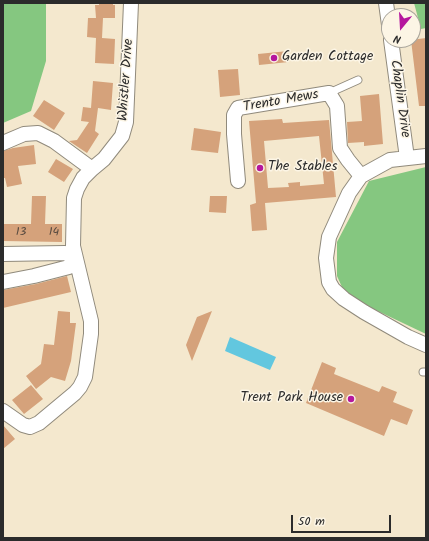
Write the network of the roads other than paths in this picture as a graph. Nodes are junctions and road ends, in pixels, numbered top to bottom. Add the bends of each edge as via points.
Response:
1 (131, 3) edge
2 (392, 48) edge
3 (358, 80) dead end
4 (329, 93) junction
5 (3, 143) edge
6 (426, 156) edge
7 (407, 158) junction
8 (92, 168) junction
9 (361, 176) junction
10 (238, 181) dead end
11 (3, 254) edge
12 (75, 258) junction
13 (3, 282) edge
14 (426, 345) edge
15 (3, 411) edge

1 - 8 street, Whistler Drive via 126,122 122,136 104,159
2 - 7 street, Chaplin Drive
3 - 4 lane
4 - 9 street, Trento Mews via 337,106 340,148
4 - 10 street, Trento Mews via 238,108 234,115 234,134
5 - 8 street via 24,134 38,133
6 - 7 street
7 - 9 street via 390,160
8 - 12 street, Whistler Drive via 83,178 74,198
9 - 14 street via 349,193 329,237 326,258 329,282 344,299 364,312
11 - 12 street via 66,253
12 - 13 street via 69,267
12 - 15 street, Whistler Drive via 91,320 85,377 75,393 39,423 30,427

